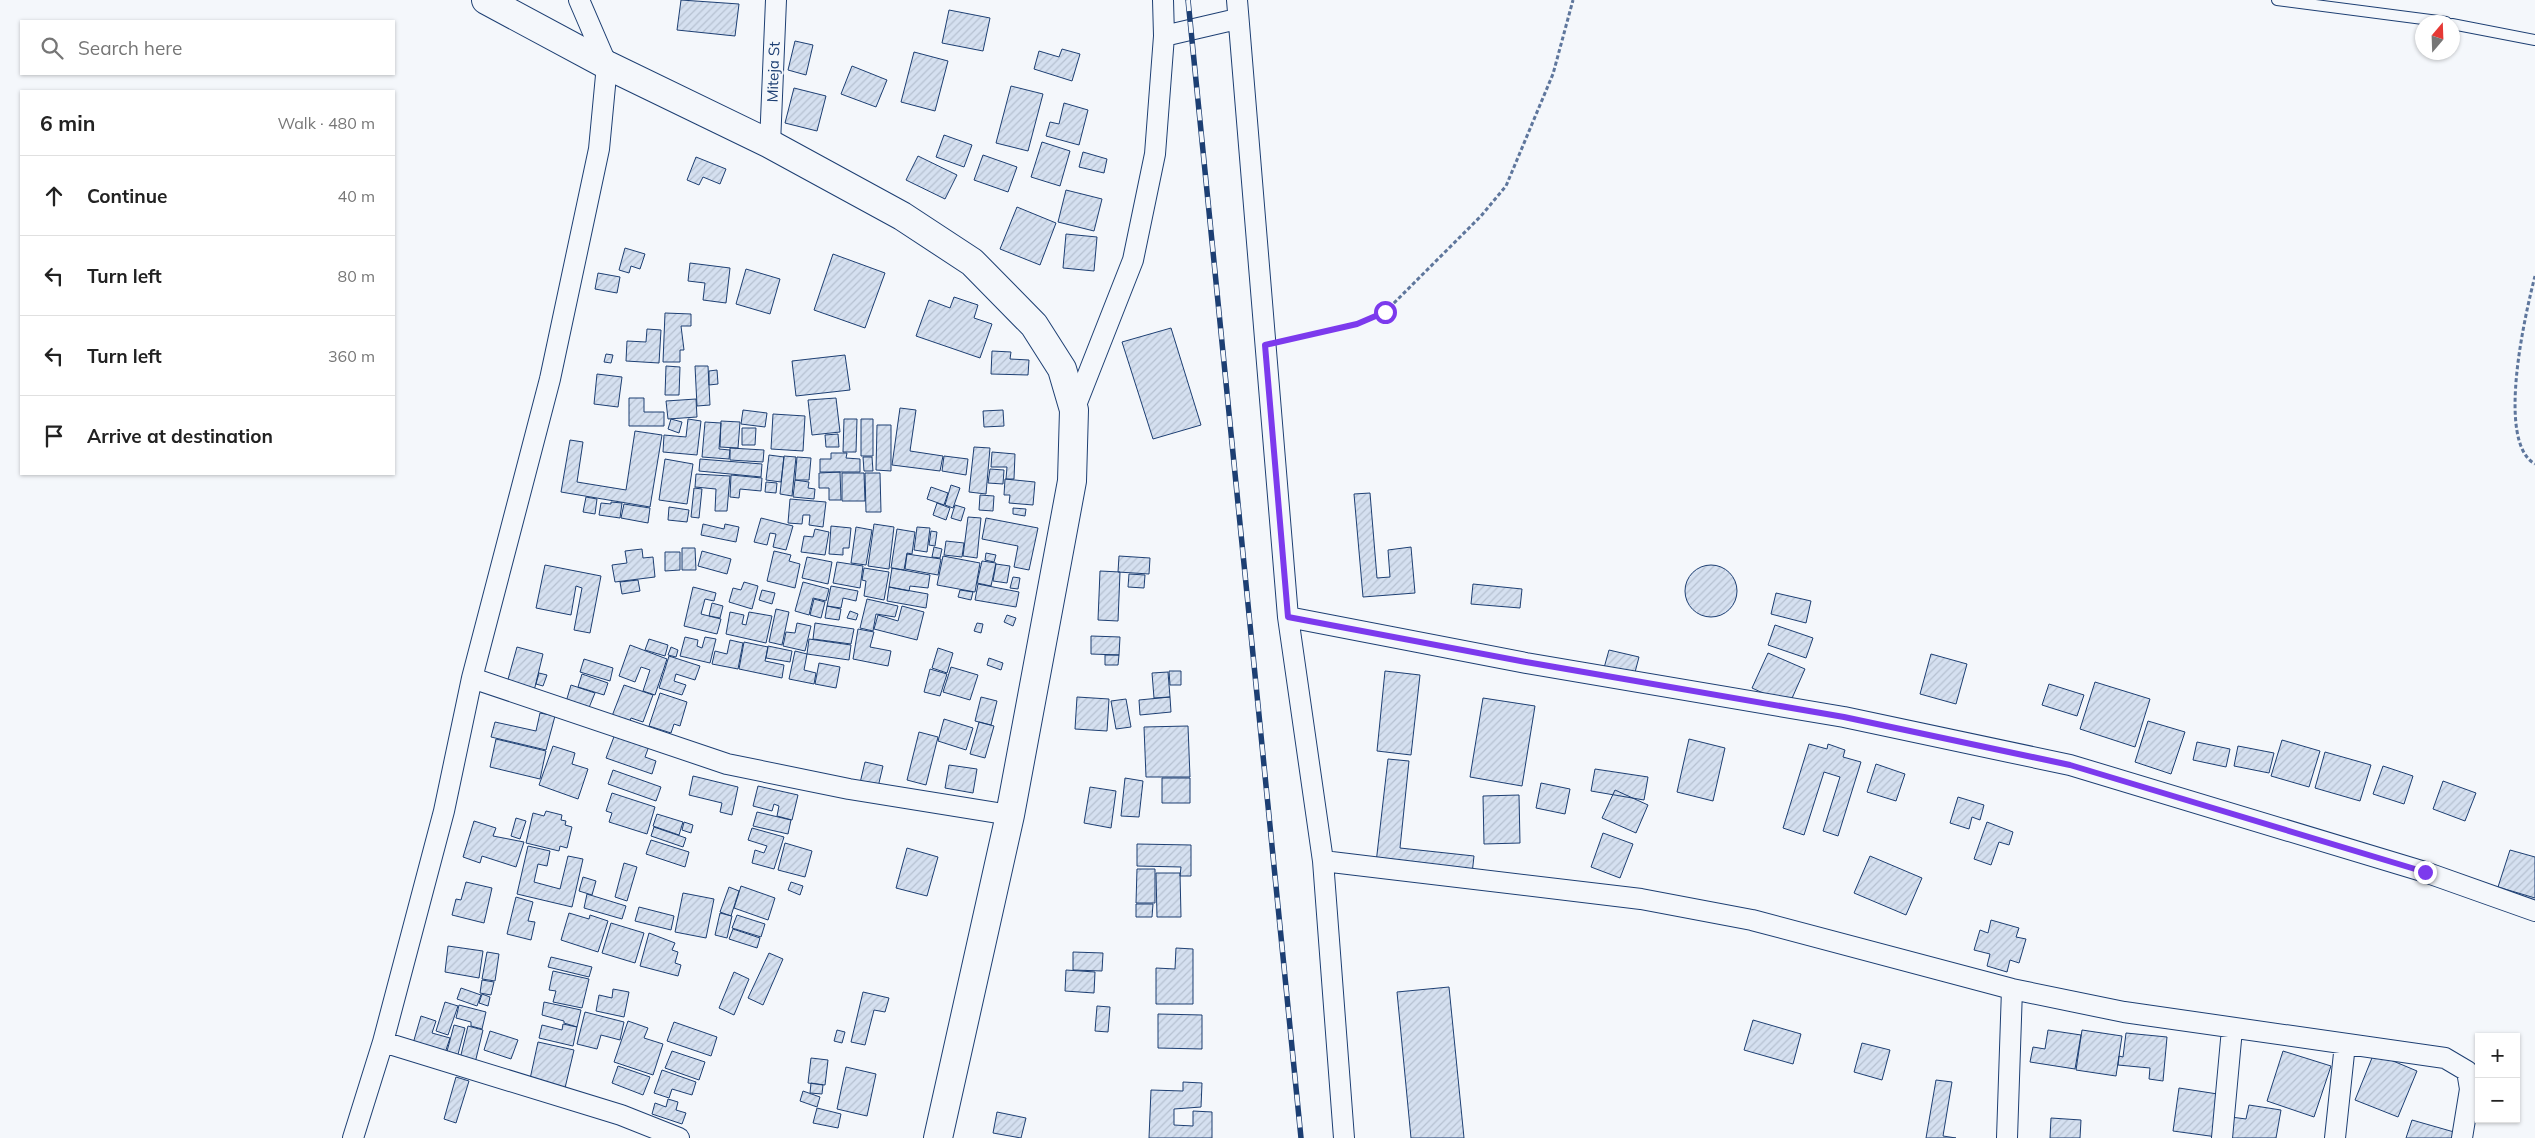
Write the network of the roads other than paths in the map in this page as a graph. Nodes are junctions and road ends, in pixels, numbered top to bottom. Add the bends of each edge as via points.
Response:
1 (486, 0) edge
2 (580, 0) edge
3 (776, 0) edge
4 (1162, 0) edge
5 (2277, 0) edge
6 (1237, 9) edge
7 (2415, 18) edge
8 (2460, 26) edge
9 (1164, 36) junction
10 (2535, 40) edge
11 (607, 65) junction
12 (770, 144) junction
13 (1074, 410) junction
14 (1288, 617) junction
15 (472, 678) junction
16 (1010, 815) junction
17 (1323, 861) junction
18 (2535, 911) edge
19 (2012, 989) junction
20 (2232, 1029) junction
21 (383, 1042) junction
22 (2345, 1044) junction
23 (353, 1138) edge
24 (679, 1138) edge
25 (938, 1138) edge
26 (1344, 1138) edge
27 (2007, 1138) edge
28 (2222, 1138) edge
29 (2334, 1138) edge
30 (2462, 1138) edge

1 - 11 street
2 - 11 street
3 - 12 street, Miteja St
4 - 9 street
5 - 7 lane
6 - 9 street
6 - 14 street
8 - 10 lane
9 - 13 street via 1155,154 1132,260
11 - 12 street
11 - 15 street via 599,149 550,379
12 - 13 street via 902,216 972,262 1034,325 1062,369
13 - 16 street via 1072,480
14 - 17 street
14 - 18 street via 1844,717 2070,765 2425,872
15 - 16 street via 727,764 850,789
15 - 21 street via 444,811
16 - 25 street
17 - 19 street via 1641,899 1752,920
17 - 26 street
19 - 20 street via 2124,1012
19 - 27 street
20 - 22 street
20 - 28 street
21 - 23 street
21 - 24 street via 621,1115
22 - 29 street
22 - 30 street via 2445,1058 2467,1071 2470,1089

